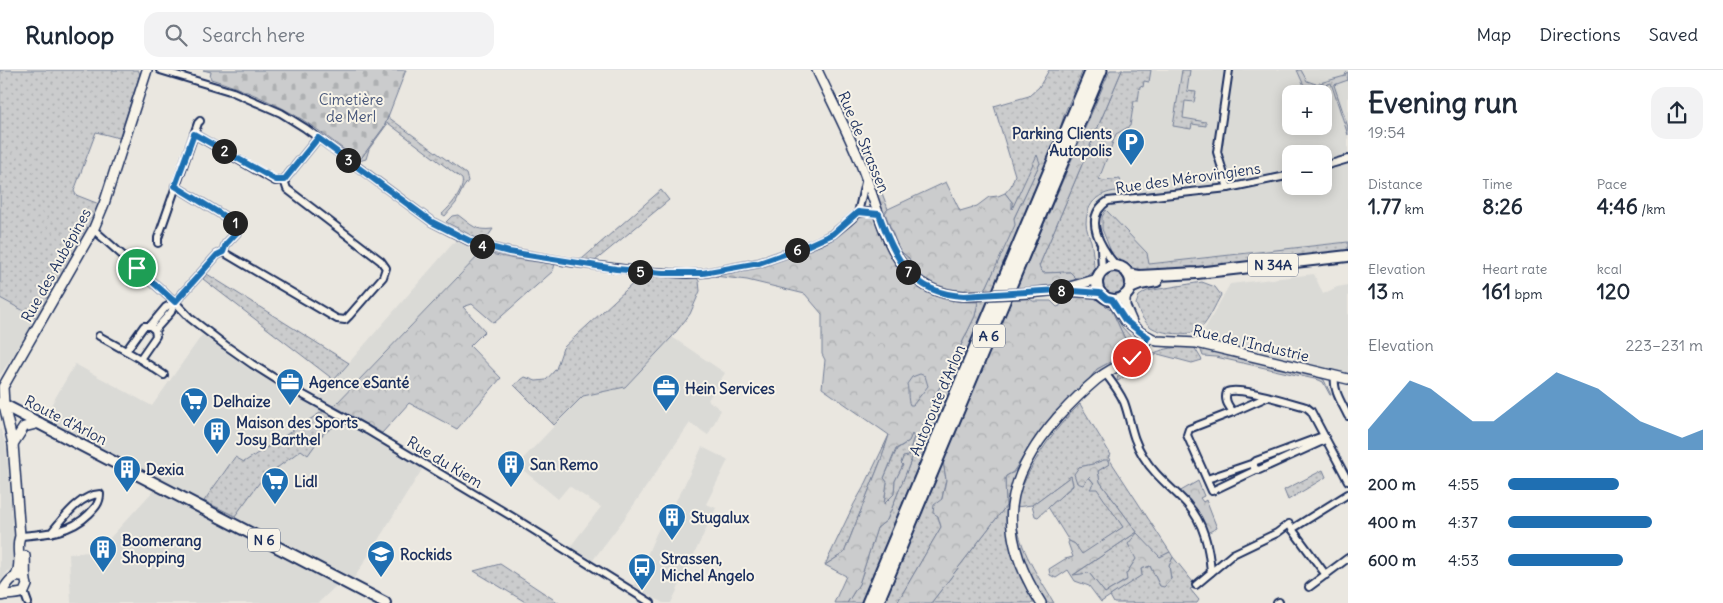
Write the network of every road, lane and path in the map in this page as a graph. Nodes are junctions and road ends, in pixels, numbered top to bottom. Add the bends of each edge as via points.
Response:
1 (147, 70) edge
2 (160, 70) edge
3 (817, 70) edge
4 (1092, 70) edge
5 (1101, 70) edge
6 (1229, 70) edge
7 (200, 121) dead end
8 (194, 134) junction
9 (318, 138) junction
10 (1348, 159) edge
11 (1332, 164) edge
12 (866, 176) junction
13 (1282, 176) edge
14 (284, 180) junction
15 (175, 186) junction
16 (1228, 188) junction
17 (858, 212) junction
18 (879, 214) junction
19 (93, 229) junction
20 (158, 243) dead end
21 (1101, 246) junction
22 (223, 252) junction
23 (1348, 256) edge
24 (1117, 267) junction
25 (1197, 273) junction
26 (1128, 274) junction
27 (1100, 275) junction
28 (1059, 290) junction
29 (1128, 292) junction
30 (1100, 293) junction
31 (1112, 300) junction
32 (175, 302) junction
33 (1134, 327) junction
34 (153, 328) junction
35 (99, 336) dead end
36 (1148, 337) junction
37 (126, 351) junction
38 (20, 357) junction
39 (140, 359) junction
40 (1105, 373) junction
41 (164, 375) dead end
42 (1335, 377) junction
43 (1348, 379) edge
44 (0, 380) edge
45 (1267, 397) junction
46 (2, 404) edge
47 (1232, 412) junction
48 (1348, 416) edge
49 (40, 423) junction
50 (1324, 438) junction
51 (13, 444) junction
52 (1254, 463) junction
53 (1256, 470) junction
54 (1225, 473) junction
55 (1207, 478) junction
56 (1348, 481) edge
57 (1230, 483) junction
58 (1348, 494) edge
59 (1292, 529) junction
60 (51, 533) junction
61 (20, 536) junction
62 (1348, 558) edge
63 (1212, 572) junction
64 (1326, 574) junction
65 (20, 578) junction
66 (8, 584) junction
67 (1196, 585) dead end
68 (1309, 587) dead end
69 (18, 593) junction
70 (0, 595) edge
71 (27, 603) edge
72 (385, 603) edge
73 (651, 603) edge
74 (868, 603) edge
75 (877, 603) edge
76 (1041, 603) edge

1 - 19 street, Rue des Aubépines
2 - 9 street via 257,101
3 - 12 street, Rue de Strassen
4 - 74 highway, Autoroute d'Arlon / A 6
5 - 75 highway, Autoroute d'Arlon / A 6
6 - 16 street via 1217,152
7 - 8 street
8 - 14 street via 276,180
8 - 15 street
9 - 14 street
9 - 17 street via 432,222 472,242 509,252 640,272 703,273 759,263 833,234
10 - 11 street
12 - 17 street
12 - 18 street, Rue de Strassen
13 - 16 street, Rue des Mérovingiens
14 - 22 street via 287,189 381,261 386,268 383,278 345,320 337,319
15 - 20 street
15 - 22 street via 242,227
16 - 21 street, Rue des Mérovingiens via 1108,202 1095,216 1095,230
17 - 18 street
18 - 28 street, Rue de Strassen, bridge via 894,252 910,275 927,288 951,296
19 - 32 street, Rue du Kiem
19 - 38 street, Rue des Aubépines
21 - 24 street, Rue des Mérovingiens
21 - 27 street, Rue des Mérovingiens
22 - 32 street
23 - 25 main road, N 34A
24 - 26 main road
24 - 27 main road via 1109,267
25 - 26 main road, N 34A
25 - 29 main road, N 34A via 1140,284
26 - 29 main road
27 - 28 street, Rue de Strassen
27 - 30 main road via 1097,284
28 - 30 street, Rue de Strassen
29 - 31 main road
29 - 33 street via 1125,306
30 - 31 main road
31 - 33 street via 1125,320
32 - 34 street via 166,308
32 - 73 street, Rue du Kiem via 224,345 287,386 404,452
33 - 36 street
34 - 37 street via 144,326
34 - 39 street via 156,336
35 - 37 street
36 - 40 street via 1139,352
36 - 42 street, Rue de l'Industrie via 1165,342 1197,343
37 - 39 street
38 - 44 street, Rue des Aubépines
38 - 46 street, Rue des Aubépines via 3,387
39 - 41 street
40 - 63 street via 1120,393 1143,457 1197,519 1206,538
40 - 76 street via 1049,428 1026,461 1018,479 1011,512 1014,540 1025,576
42 - 43 street, Rue de l'Industrie
42 - 48 street via 1334,387
45 - 47 street
45 - 47 street via 1231,390 1227,392 1225,401
45 - 50 street via 1306,407
46 - 49 main road, Route d'Arlon / N 6
46 - 51 street, Rue des Aubépines
47 - 55 street via 1187,430
49 - 51 street via 24,427
49 - 72 main road, Route d'Arlon / N 6
50 - 52 street
50 - 53 street
50 - 56 street
51 - 61 street, Rue des Aubépines
52 - 53 street
52 - 54 street
53 - 57 street
54 - 55 street
54 - 57 street
55 - 57 street via 1212,491
58 - 59 street
59 - 63 street via 1289,524 1233,554
59 - 64 street
60 - 60 street via 70,528 86,518 100,501 100,494 80,502
60 - 61 street
61 - 65 street, Rue des Aubépines
62 - 64 street
63 - 67 street
64 - 68 street
65 - 66 street via 10,579
65 - 69 street, Rue des Aubépines via 27,586
66 - 69 street
66 - 70 street
69 - 70 street
69 - 71 street

